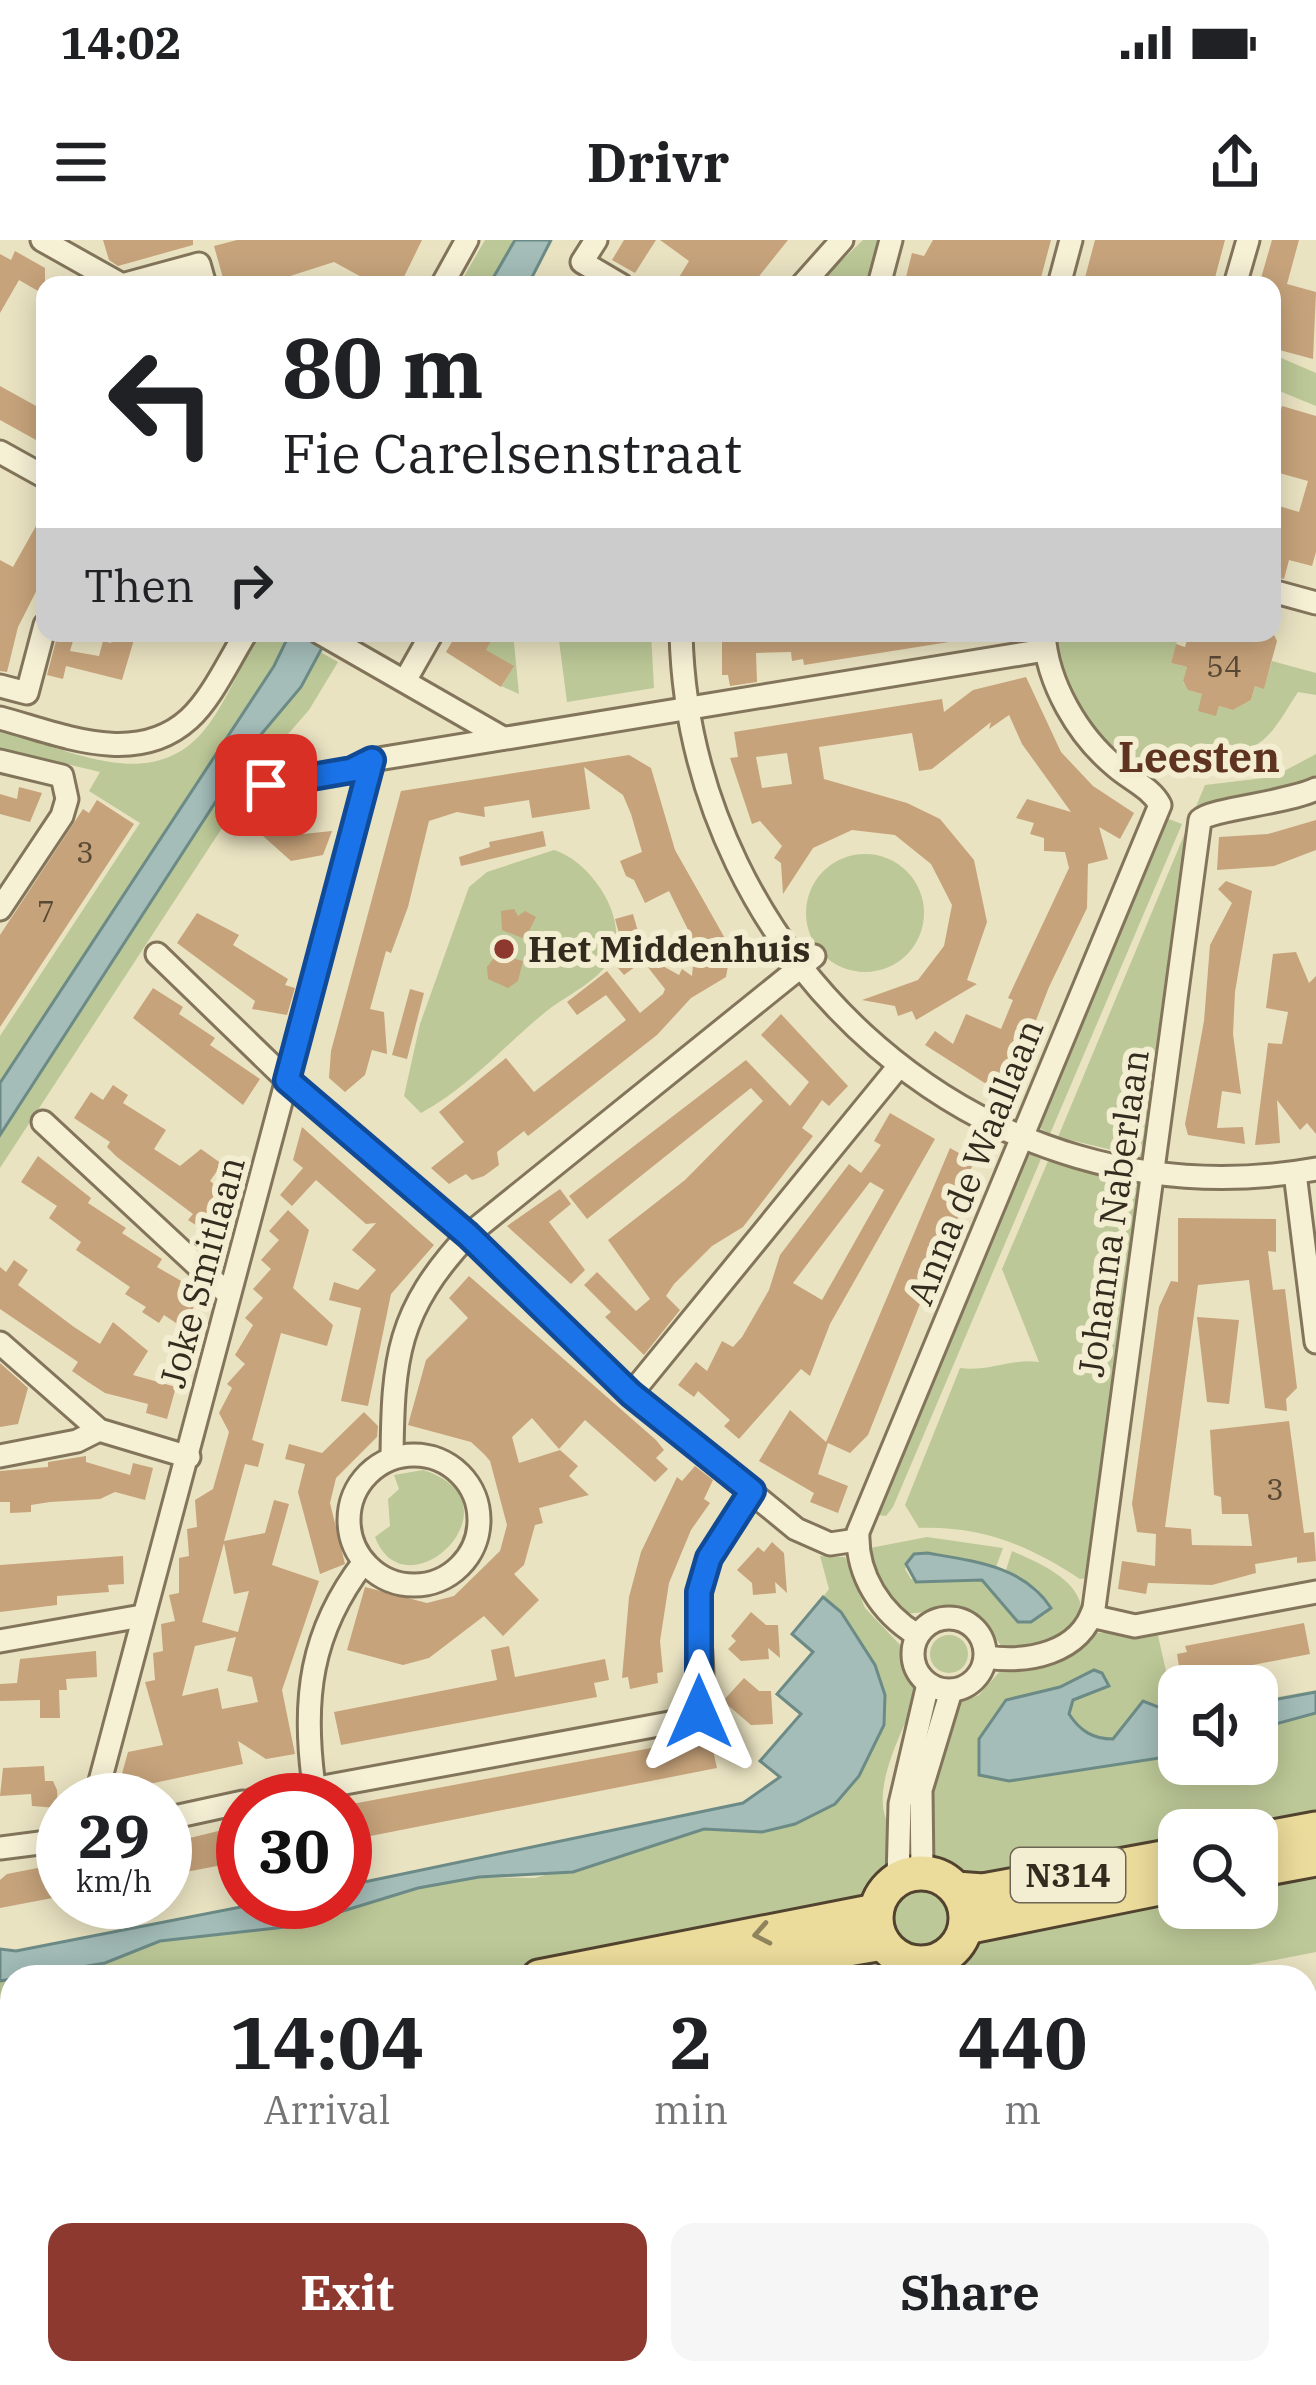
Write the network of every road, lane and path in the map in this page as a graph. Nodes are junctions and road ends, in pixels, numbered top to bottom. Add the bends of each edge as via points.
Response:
1 (42, 240) edge
2 (467, 240) edge
3 (596, 240) edge
4 (842, 240) edge
5 (891, 240) edge
6 (1071, 240) edge
7 (1248, 240) edge
8 (106, 276) edge
9 (155, 276) edge
10 (202, 276) edge
11 (447, 276) edge
12 (606, 276) edge
13 (810, 276) edge
14 (881, 276) edge
15 (1061, 276) edge
16 (1238, 276) edge
17 (0, 452) edge
18 (36, 472) edge
19 (1281, 593) edge
20 (1316, 603) edge
21 (41, 642) edge
22 (240, 642) edge
23 (337, 642) edge
24 (427, 642) edge
25 (682, 642) edge
26 (1039, 642) edge
27 (1044, 642) edge
28 (406, 679) junction
29 (0, 686) edge
30 (687, 710) junction
31 (0, 718) edge
32 (503, 738) junction
33 (372, 760) junction
34 (0, 761) edge
35 (266, 785) dead end
36 (1316, 789) edge
37 (0, 909) edge
38 (158, 954) dead end
39 (807, 962) junction
40 (899, 1066) junction
41 (287, 1080) junction
42 (43, 1122) dead end
43 (1022, 1136) junction
44 (1154, 1171) junction
45 (1306, 1171) edge
46 (468, 1235) junction
47 (228, 1294) junction
48 (1316, 1342) edge
49 (0, 1343) edge
50 (631, 1394) junction
51 (99, 1430) junction
52 (0, 1456) edge
53 (189, 1457) junction
54 (392, 1458) junction
55 (752, 1491) junction
56 (857, 1540) junction
57 (364, 1562) junction
58 (1316, 1592) edge
59 (142, 1616) junction
60 (1091, 1616) junction
61 (917, 1635) junction
62 (0, 1641) edge
63 (986, 1657) junction
64 (928, 1684) junction
65 (951, 1690) junction
66 (102, 1773) edge
67 (312, 1773) edge
68 (372, 1776) edge
69 (1316, 1829) edge
70 (1278, 1836) edge
71 (36, 1843) edge
72 (0, 1848) edge
73 (1158, 1859) edge
74 (1316, 1859) edge
75 (1278, 1866) edge
76 (910, 1876) junction
77 (956, 1888) junction
78 (1158, 1888) edge
79 (880, 1927) junction
80 (966, 1927) junction
81 (621, 1965) edge
82 (731, 1965) edge
83 (926, 1965) edge
84 (933, 1965) edge

1 - 8 street
2 - 11 street
3 - 12 street via 582,262
4 - 13 street
5 - 14 street
6 - 15 street
7 - 16 street
9 - 10 street via 199,264
17 - 18 street
19 - 20 street
21 - 29 street via 27,692
22 - 31 street via 191,718 154,741 100,743
23 - 28 street
24 - 28 street
25 - 30 street
26 - 30 street
27 - 43 street, Anna de Waallaan via 1087,737 1154,795 1158,811
28 - 32 street
30 - 32 street
30 - 39 street via 727,848 758,908
32 - 33 street
33 - 35 street
33 - 41 street, Joke Smitlaan
34 - 37 street via 62,776 67,799
36 - 44 street, Johanna Naberlaan via 1200,820
38 - 41 street
39 - 40 street via 846,1021
39 - 46 street
40 - 43 street
40 - 50 street
41 - 46 street
41 - 47 street, Joke Smitlaan
42 - 47 street
43 - 44 street
43 - 56 street, Anna de Waallaan
44 - 45 street
44 - 60 street, Johanna Naberlaan
45 - 48 street
46 - 50 street
46 - 54 street via 407,1314 393,1383
47 - 53 street, Joke Smitlaan
49 - 51 street
50 - 55 street
51 - 52 street
51 - 53 street
53 - 59 street, Joke Smitlaan
54 - 57 street via 368,1474 350,1507
54 - 57 street via 438,1459 459,1472 472,1491 477,1536 454,1570 423,1584 387,1578
55 - 56 street via 796,1529 830,1544
55 - 68 street via 709,1558 699,1592 702,1695 692,1719
56 - 61 street via 879,1604
57 - 67 street via 321,1634 309,1674
58 - 60 street via 1135,1626
59 - 62 street
59 - 66 street, Joke Smitlaan
60 - 63 street via 1050,1653
61 - 63 street via 936,1619 962,1619 981,1636
61 - 64 street via 912,1658
63 - 65 street via 974,1681
64 - 65 street
64 - 76 street via 900,1804
65 - 76 street via 921,1790
69 - 70 main road
71 - 72 street
73 - 77 main road, N314 via 983,1891
74 - 75 main road
76 - 77 main road, N314
76 - 79 main road
77 - 80 main road, N314
78 - 80 main road, N314
79 -> 81 main road
79 - 82 main road
79 - 83 main road, N314
80 - 84 main road, N314

